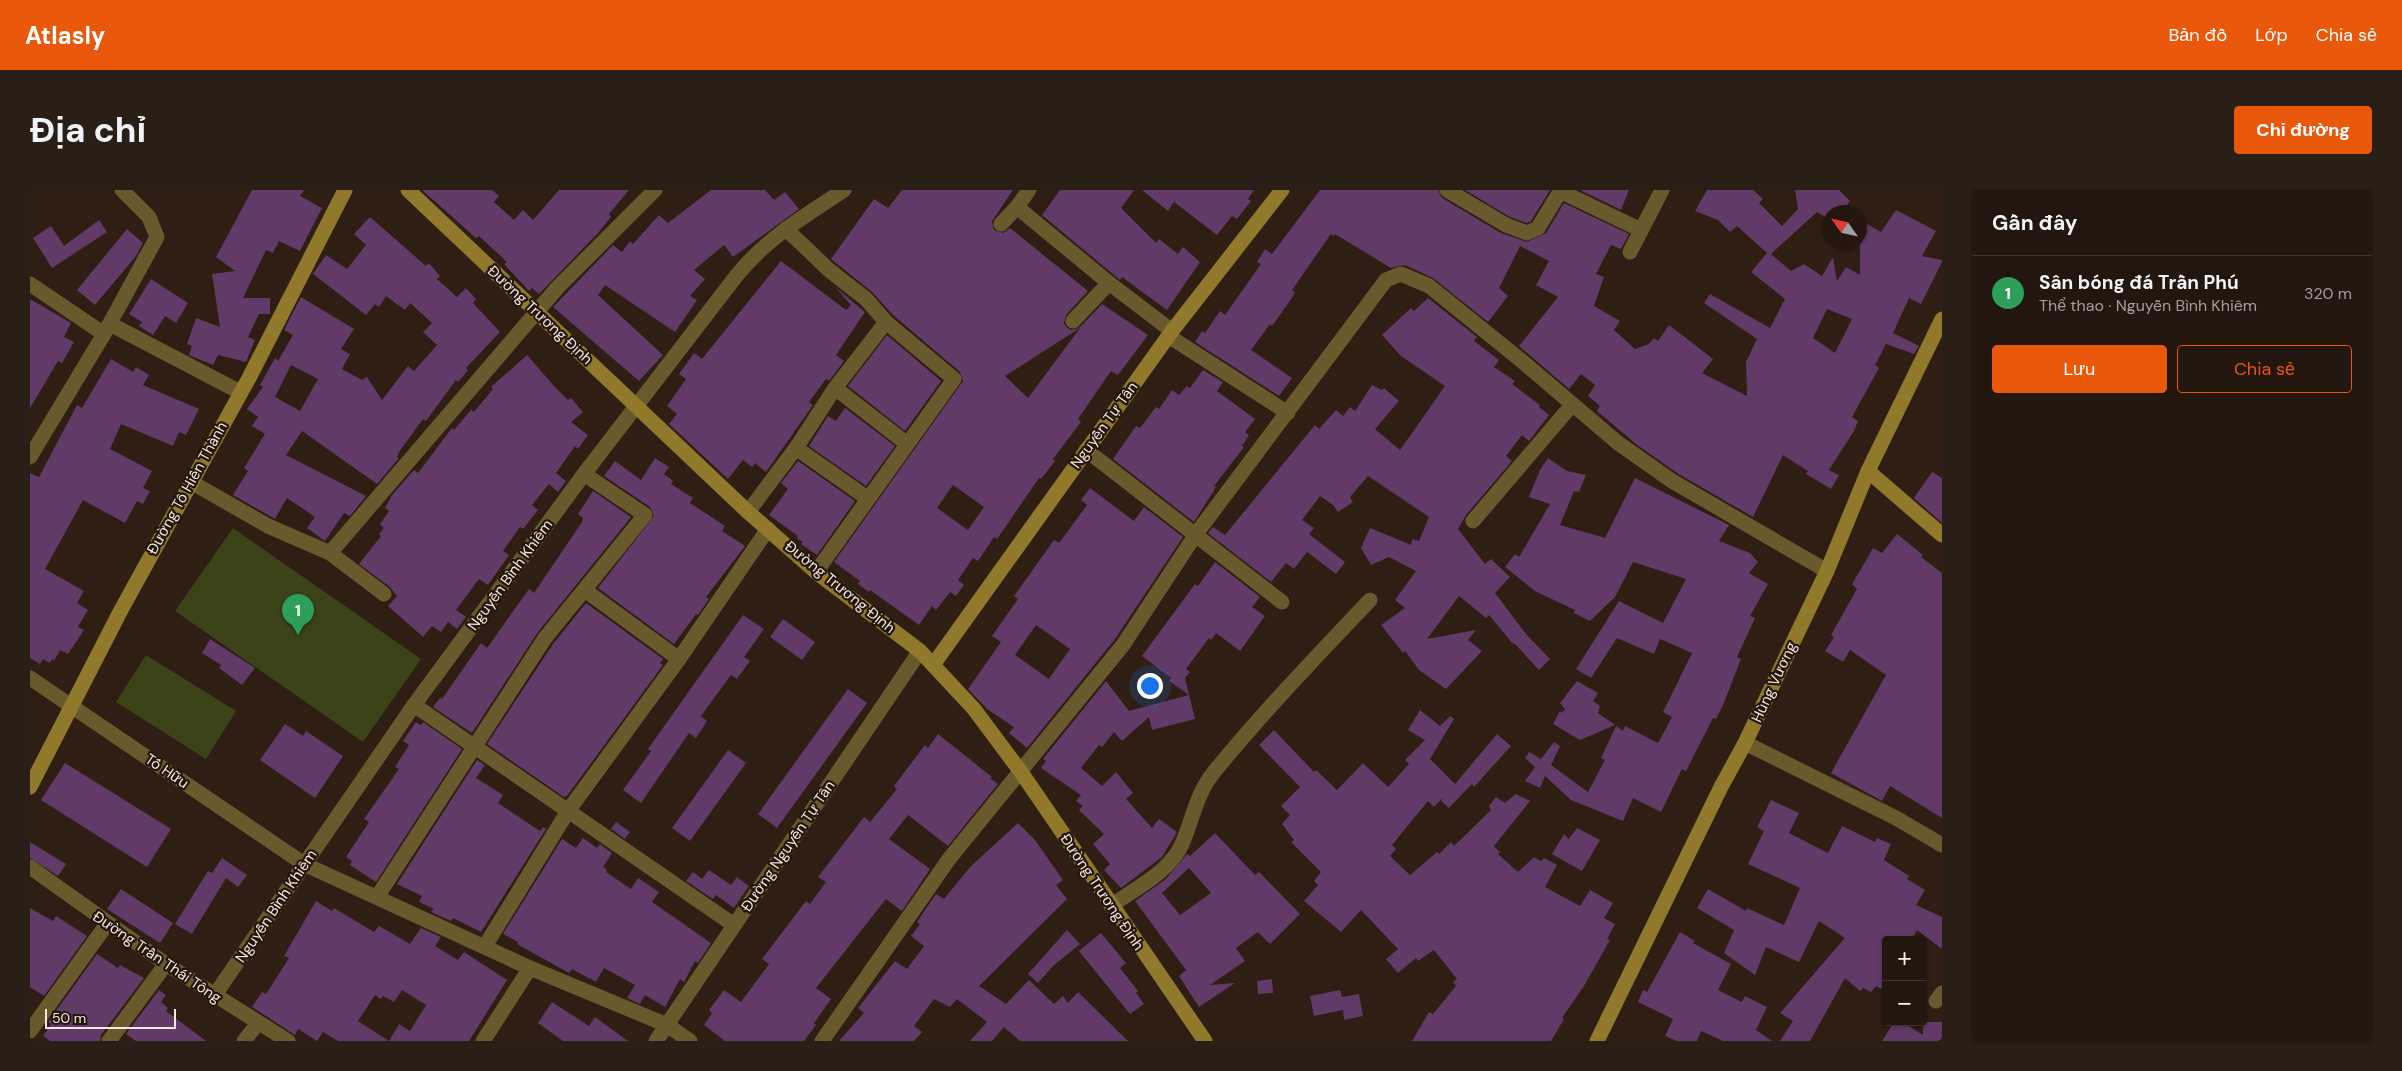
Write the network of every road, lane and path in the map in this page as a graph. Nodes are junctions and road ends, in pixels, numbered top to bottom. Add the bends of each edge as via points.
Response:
1 (122, 190) edge
2 (345, 190) edge
3 (408, 190) edge
4 (655, 190) edge
5 (844, 190) edge
6 (1029, 190) edge
7 (1282, 190) edge
8 (1447, 190) edge
9 (1662, 190) edge
10 (1561, 191) edge
11 (1016, 207) junction
12 (1001, 224) dead end
13 (786, 229) junction
14 (1641, 230) junction
15 (1630, 252) dead end
16 (1108, 283) junction
17 (30, 284) edge
18 (536, 313) junction
19 (1942, 319) edge
20 (1073, 321) dead end
21 (886, 322) junction
22 (107, 329) junction
23 (1171, 334) junction
24 (835, 388) junction
25 (240, 392) junction
26 (1572, 405) junction
27 (637, 406) junction
28 (1288, 413) junction
29 (906, 443) junction
30 (796, 448) junction
31 (1086, 450) junction
32 (30, 457) edge
33 (1868, 471) junction
34 (584, 474) junction
35 (191, 482) junction
36 (867, 498) junction
37 (748, 512) junction
38 (1473, 522) dead end
39 (768, 529) junction
40 (1196, 534) junction
41 (1942, 535) edge
42 (330, 553) junction
43 (1827, 571) junction
44 (816, 572) junction
45 (586, 591) junction
46 (384, 594) dead end
47 (1370, 600) dead end
48 (1282, 602) dead end
49 (920, 651) junction
50 (679, 659) junction
51 (933, 665) junction
52 (30, 678) edge
53 (414, 705) junction
54 (71, 706) junction
55 (1745, 743) junction
56 (474, 745) junction
57 (1021, 772) junction
58 (30, 787) edge
59 (568, 811) junction
60 (1942, 845) edge
61 (304, 864) junction
62 (30, 867) edge
63 (377, 897) junction
64 (1111, 906) junction
65 (107, 924) junction
66 (734, 925) junction
67 (485, 946) junction
68 (166, 964) junction
69 (530, 968) junction
70 (214, 996) junction
71 (258, 1023) junction
72 (667, 1025) junction
73 (30, 1031) edge
74 (109, 1041) edge
75 (244, 1041) edge
76 (288, 1041) edge
77 (483, 1041) edge
78 (656, 1041) edge
79 (690, 1041) edge
80 (822, 1041) edge
81 (1205, 1041) edge
82 (1597, 1041) edge

1 - 22 street via 149,217 157,237
2 - 25 street, Đường Tô Hiến Thành
3 - 18 street, Đường Trương Định
4 - 18 street
5 - 13 street, Nguyễn Bình Khiêm
6 - 11 street
7 - 23 street, Nguyễn Tự Tân
8 - 10 street via 1506,225 1527,233 1538,228
9 - 14 street
10 - 14 street
11 - 12 street
11 - 16 street
13 - 21 street via 829,270 866,299
13 - 27 street, Nguyễn Bình Khiêm via 755,253
14 - 15 street
16 - 20 street
16 - 23 street
17 - 22 street
18 - 27 street, Đường Trương Định
18 - 42 street
19 - 33 street, Hùng Vương
21 - 24 street
21 - 29 street via 954,379
22 - 25 street
22 - 32 street
23 - 28 street
23 - 31 street, Nguyễn Tự Tân
24 - 29 street
24 - 30 street
25 - 35 street, Đường Tô Hiến Thành
26 - 28 street via 1429,286 1401,274 1386,280
26 - 38 street
26 - 43 street via 1672,481
27 - 34 street, Nguyễn Bình Khiêm
27 - 37 street, Đường Trương Định
28 - 40 street
29 - 36 street
30 - 36 street
30 - 37 street
31 - 40 street
31 - 51 street, Nguyễn Tự Tân
33 - 41 street
33 - 43 street, Hùng Vương
34 - 45 street via 645,515
34 - 53 street, Nguyễn Bình Khiêm
35 - 42 street via 268,526
35 - 54 street, Đường Tô Hiến Thành
36 - 44 street
37 - 39 street, Đường Trương Định
39 - 44 street, Đường Trương Định
39 - 50 street
40 - 48 street
40 - 57 street via 1123,645
42 - 46 street
43 - 55 street, Hùng Vương
44 - 49 street, Đường Trương Định
45 - 50 street
45 - 56 street via 545,638
47 - 64 street via 1214,772 1200,792 1181,846 1174,856 1157,873
49 - 51 street, Đường Trương Định
49 - 66 street, Đường Nguyễn Tự Tân
50 - 59 street
51 - 57 street, Đường Trương Định via 974,709
52 - 54 street, Tố Hữu
53 - 56 street
53 - 61 street, Nguyễn Bình Khiêm
54 - 58 street, Đường Tô Hiến Thành
54 - 61 street, Tố Hữu
55 - 60 street via 1896,818
55 - 82 street, Hùng Vương
56 - 59 street
56 - 63 street
57 - 64 street, Đường Trương Định
57 - 80 street via 949,859
59 - 66 street
59 - 67 street
61 - 63 street, Tố Hữu
61 - 70 street, Nguyễn Bình Khiêm
62 - 65 street, Đường Trần Thái Tông
63 - 67 street, Tố Hữu
64 - 81 street, Đường Trương Định
65 - 68 street, Đường Trần Thái Tông
65 - 73 street
66 - 72 street, Đường Nguyễn Tự Tân
67 - 69 street, Tố Hữu
68 - 70 street, Đường Trần Thái Tông
68 - 74 street
69 - 72 street, Tố Hữu
69 - 77 street
70 - 71 street, Đường Trần Thái Tông
71 - 75 street
71 - 76 street, Đường Trần Thái Tông
72 - 78 street, Đường Nguyễn Tự Tân
72 - 79 street, Tố Hữu

